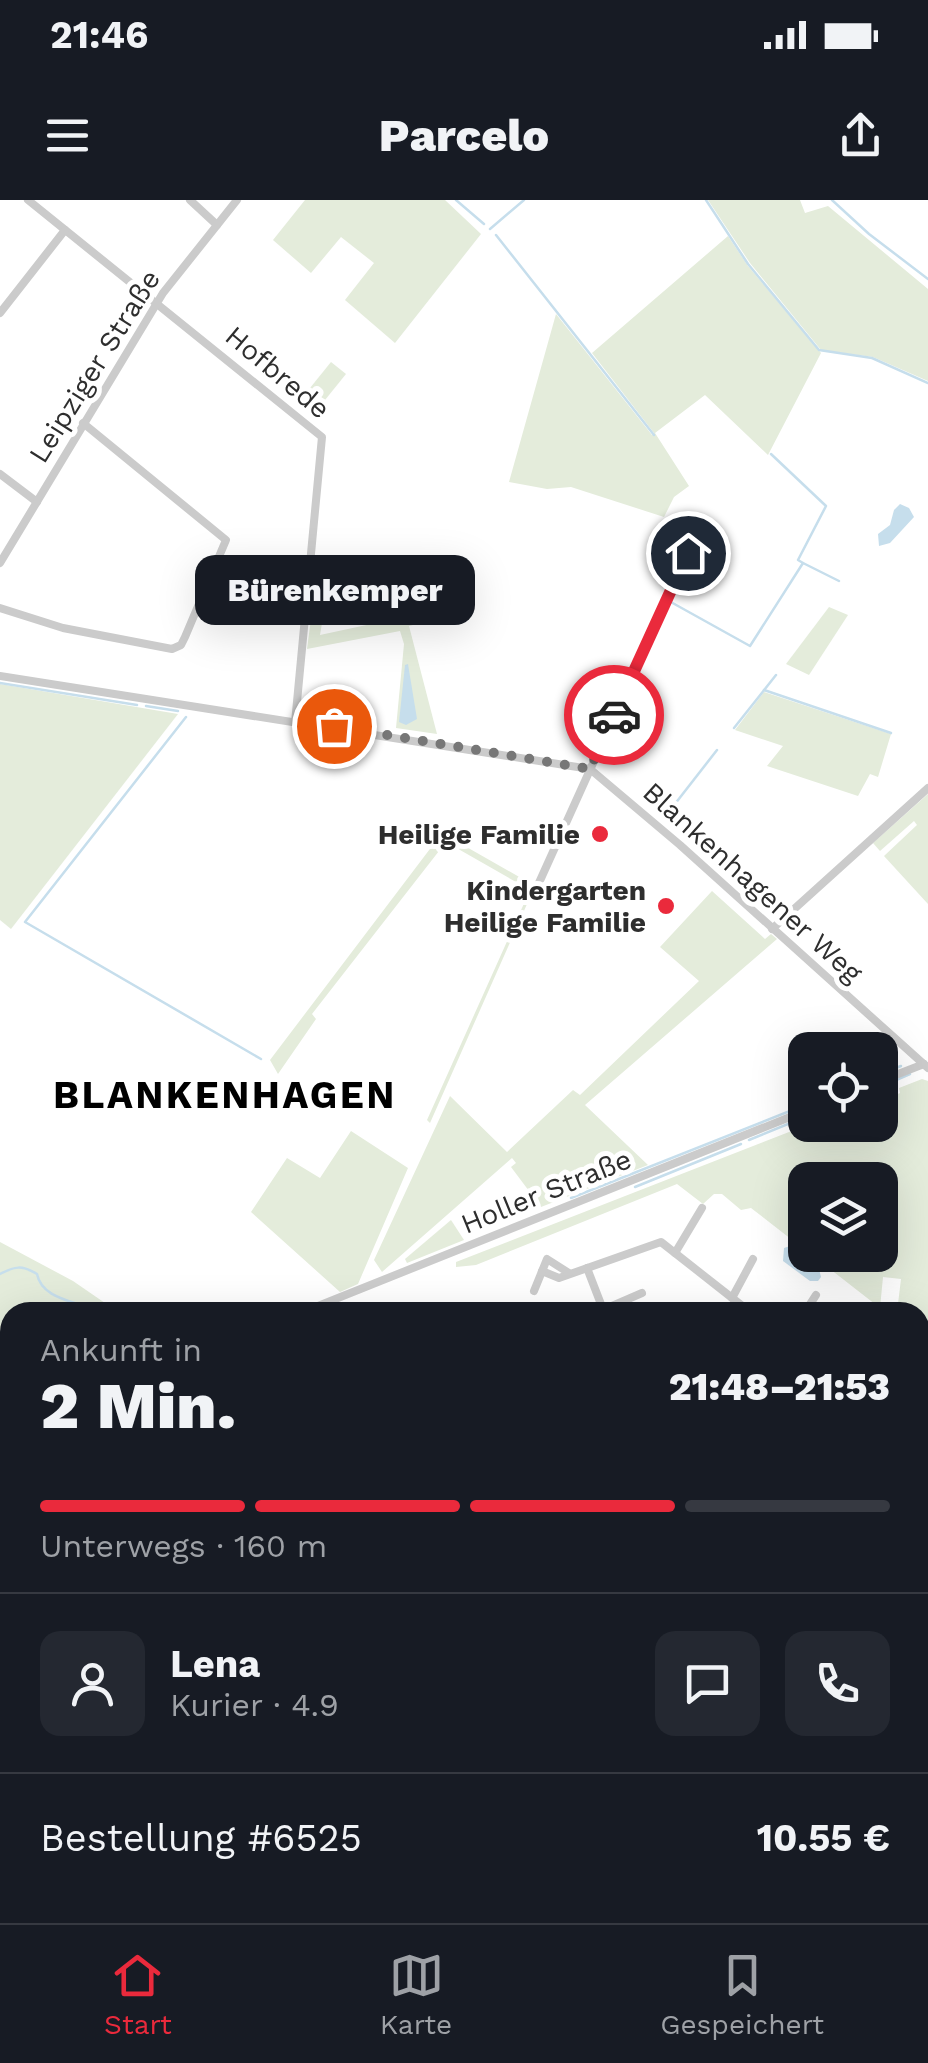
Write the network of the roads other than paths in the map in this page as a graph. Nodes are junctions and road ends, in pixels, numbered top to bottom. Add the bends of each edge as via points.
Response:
1 (28, 200) edge
2 (190, 200) edge
3 (237, 200) edge
4 (217, 225) junction
5 (65, 230) junction
6 (158, 303) junction
7 (0, 312) edge
8 (83, 423) junction
9 (0, 474) edge
10 (36, 502) junction
11 (688, 553) dead end
12 (0, 563) edge
13 (0, 608) edge
14 (0, 676) edge
15 (296, 723) junction
16 (590, 769) junction
17 (928, 788) edge
18 (538, 885) dead end
19 (772, 929) junction
20 (926, 1064) edge
21 (898, 1074) edge
22 (788, 1118) edge
23 (702, 1208) dead end
24 (675, 1253) junction
25 (753, 1260) dead end
26 (587, 1268) junction
27 (534, 1291) dead end
28 (642, 1293) dead end
29 (816, 1295) dead end
30 (732, 1298) junction
31 (328, 1302) edge
32 (600, 1302) edge
33 (623, 1302) edge
34 (737, 1302) edge
35 (811, 1302) edge

1 - 5 street, Hofbrede
2 - 4 street
3 - 4 street, Leipziger Straße
4 - 6 street, Leipziger Straße
5 - 6 street, Hofbrede
5 - 7 street
6 - 8 street, Leipziger Straße
6 - 15 street, Hofbrede via 322,437
8 - 10 street, Leipziger Straße
8 - 13 street via 226,540 186,638 172,649
9 - 10 street
10 - 12 street, Leipziger Straße
11 - 16 street
14 - 15 street
15 - 16 street
16 - 18 street
16 - 19 street, Blankenhagener Weg
17 - 19 street
19 - 20 street, Blankenhagener Weg
20 - 21 street
22 - 31 street, Holler Straße
23 - 24 street
24 - 26 street via 654,1241
24 - 30 street
25 - 30 street
26 - 27 street via 570,1274 547,1260
26 - 32 street
28 - 33 street
29 - 35 street
30 - 34 street

